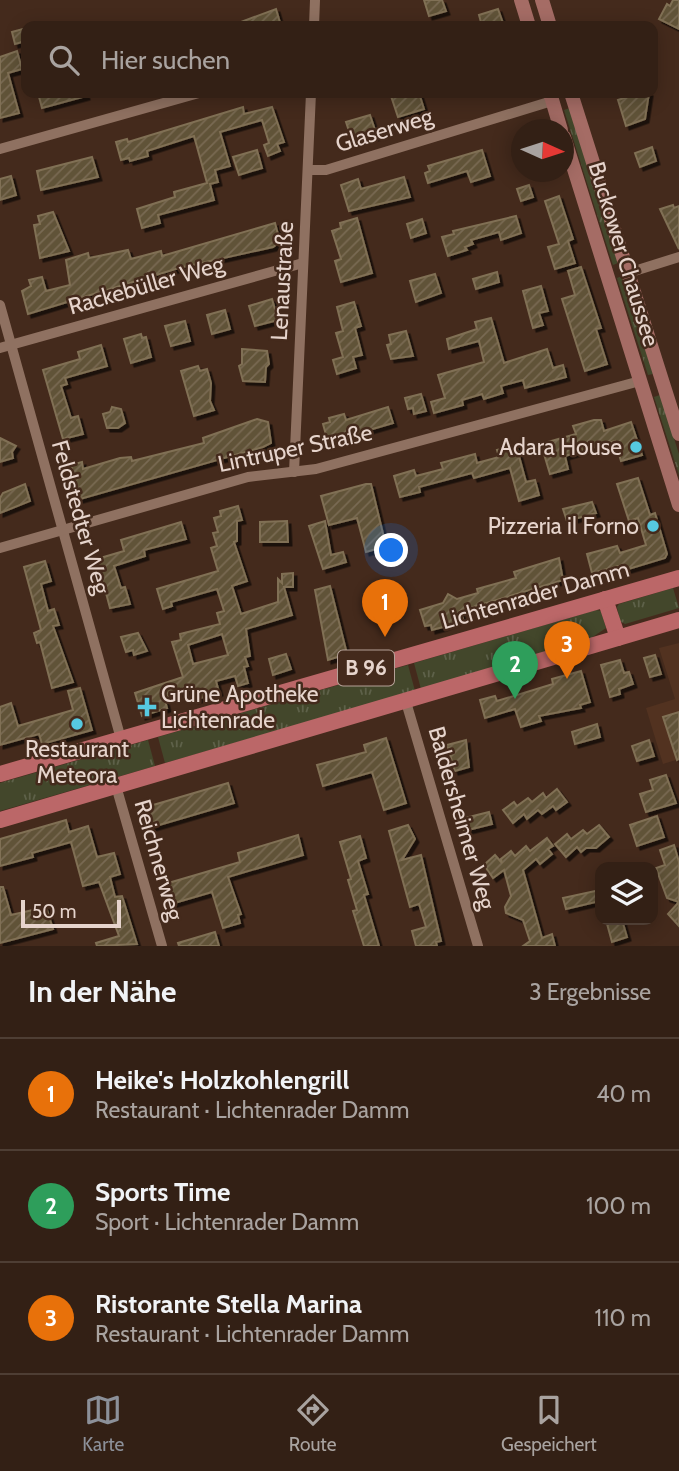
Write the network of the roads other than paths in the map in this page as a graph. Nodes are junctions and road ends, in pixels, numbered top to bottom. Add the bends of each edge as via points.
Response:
1 (315, 0) edge
2 (521, 0) edge
3 (542, 0) edge
4 (314, 21) edge
5 (527, 21) edge
6 (548, 21) edge
7 (181, 98) edge
8 (311, 98) edge
9 (548, 98) edge
10 (551, 98) edge
11 (573, 98) edge
12 (558, 119) edge
13 (0, 149) edge
14 (574, 169) edge
15 (309, 170) junction
16 (679, 257) edge
17 (303, 263) junction
18 (628, 273) junction
19 (0, 305) edge
20 (6, 347) edge
21 (640, 381) junction
22 (679, 434) edge
23 (294, 472) junction
24 (679, 505) edge
25 (63, 530) junction
26 (0, 548) edge
27 (679, 578) edge
28 (605, 599) junction
29 (679, 620) edge
30 (618, 638) junction
31 (406, 702) junction
32 (121, 739) junction
33 (0, 774) edge
34 (116, 786) junction
35 (0, 820) edge
36 (162, 946) edge
37 (478, 946) edge

1 - 4 street
2 - 5 main road
3 - 6 main road
7 - 13 street
8 - 15 street, Lenaustraße
9 - 15 street, Glaserweg via 326,170
10 - 12 main road
11 - 18 main road, Buckower Chaussee
14 - 21 main road, Buckower Chaussee
15 - 17 street, Lenaustraße
16 - 18 street
17 - 20 street, Rackebüller Weg
17 - 23 street, Lenaustraße
18 - 22 main road, Buckower Chaussee
19 - 20 street, Feldstedter Weg
20 - 25 street, Feldstedter Weg
21 - 23 street, Lintruper Straße
21 - 24 main road, Buckower Chaussee
23 - 25 street, Lintruper Straße via 248,477
25 - 26 street, Lintruper Straße
25 - 32 street, Feldstedter Weg
27 - 28 main road, Lichtenrader Damm / B 96
28 - 30 main road
28 - 32 main road, Lichtenrader Damm / B 96
29 - 30 main road, B 96
30 - 31 main road, B 96
31 - 34 main road, B 96
31 - 37 street, Baldersheimer Weg
32 - 33 main road, Lichtenrader Damm / B 96
34 - 35 main road, B 96
34 - 36 street, Reichnerweg

